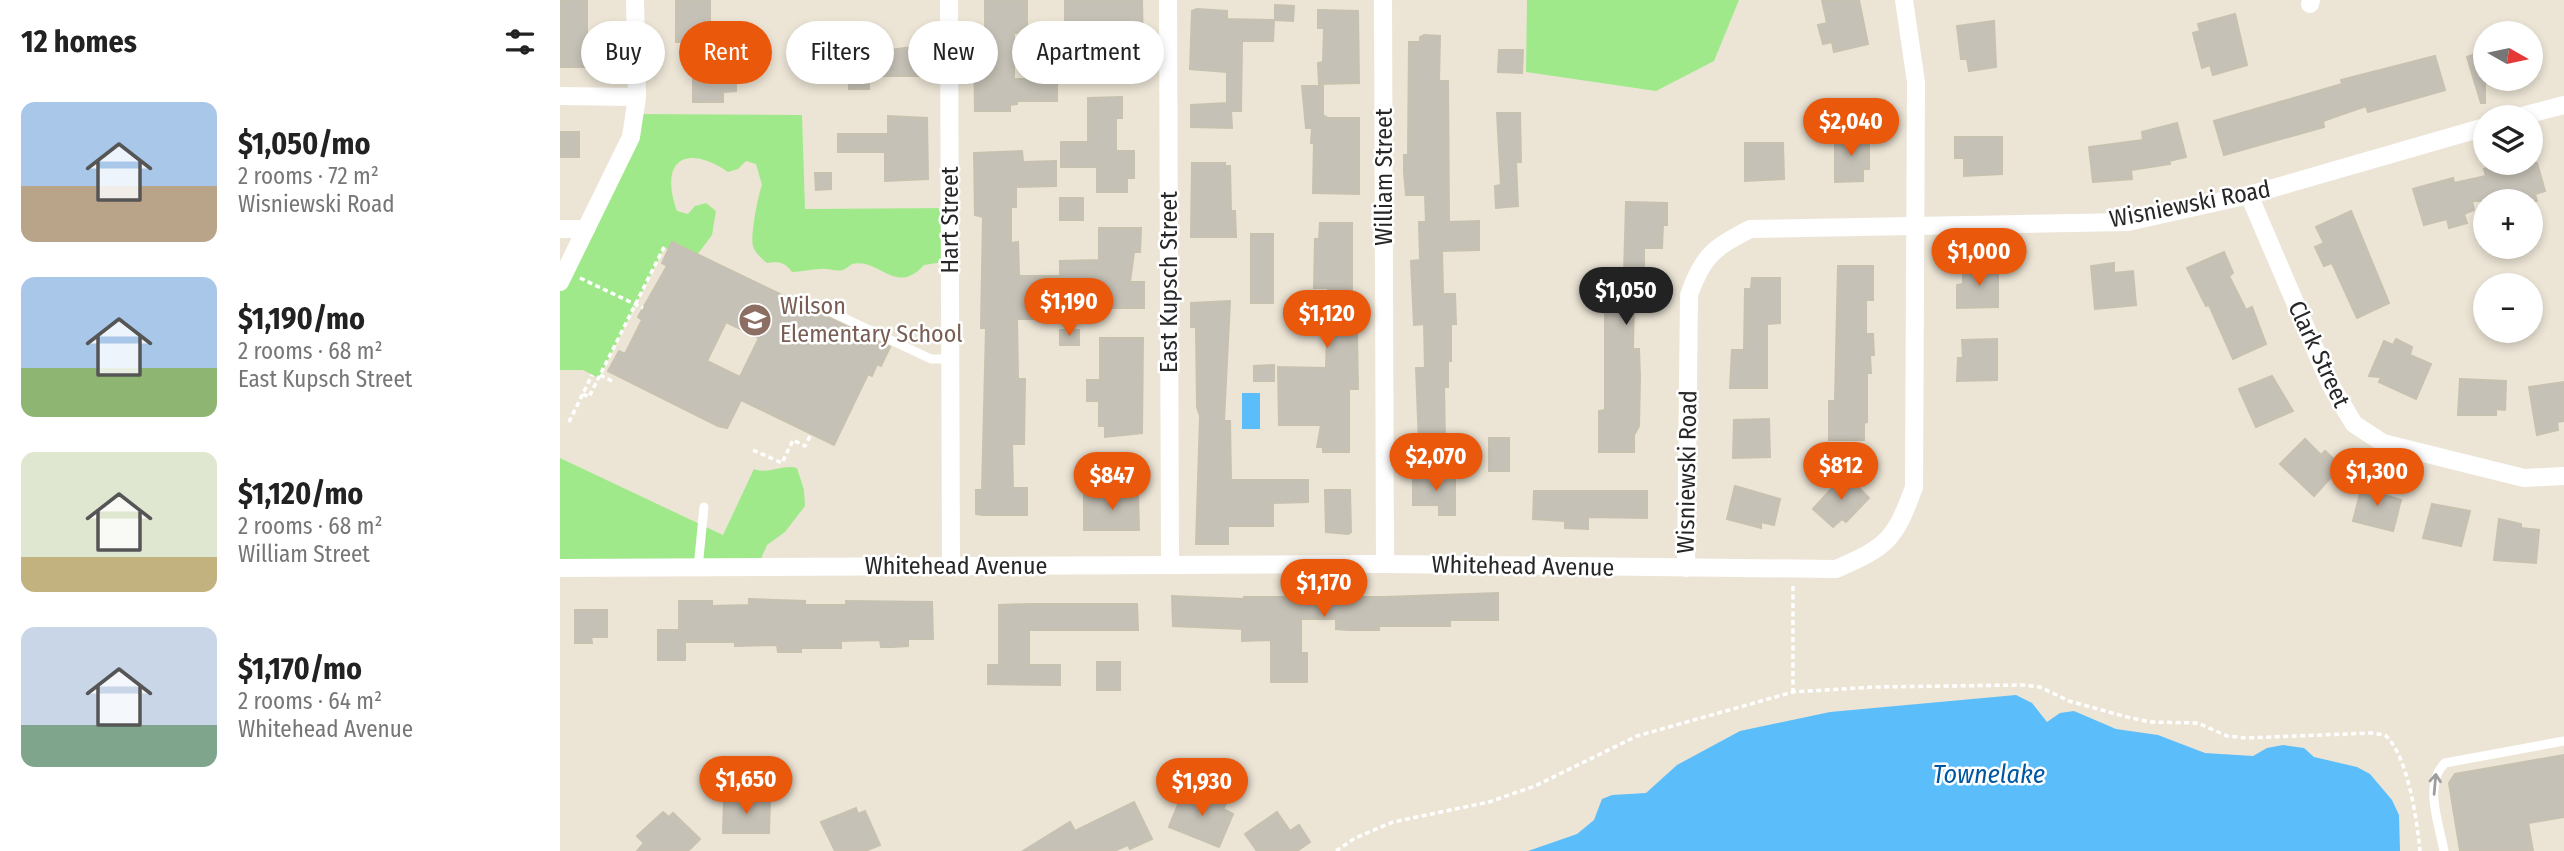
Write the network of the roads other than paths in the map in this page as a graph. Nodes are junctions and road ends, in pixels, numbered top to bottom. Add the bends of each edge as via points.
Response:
1 (635, 0) edge
2 (949, 0) edge
3 (1168, 0) edge
4 (1383, 0) edge
5 (1904, 0) edge
6 (560, 96) edge
7 (637, 97) junction
8 (2564, 105) edge
9 (2543, 110) edge
10 (2473, 130) edge
11 (2249, 195) junction
12 (1916, 225) junction
13 (560, 229) edge
14 (586, 229) junction
15 (563, 276) edge
16 (825, 309) dead end
17 (950, 359) junction
18 (2564, 476) edge
19 (704, 507) dead end
20 (1170, 564) junction
21 (1385, 564) junction
22 (951, 566) junction
23 (560, 568) edge
24 (698, 568) junction
25 (1686, 568) junction
26 (2564, 741) edge
27 (2444, 851) edge

1 - 7 street
2 - 17 street, Hart Street
3 - 20 street, East Kupsch Street
4 - 21 street, William Street
5 - 12 street, Whitehead Avenue via 1916,82
6 - 7 street
7 - 14 street via 631,137
8 - 9 street
10 - 11 street, Wisniewski Road
11 - 12 street, Wisniewski Road via 2128,222
11 - 18 street, Clark Street via 2330,384 2354,424 2384,443 2499,472 2524,478
12 - 25 street, Whitehead Avenue via 1914,487 1900,527 1875,552 1836,569
12 - 25 street, Wisniewski Road via 1750,229 1722,244 1699,266 1689,295
13 - 14 street
14 - 15 street
16 - 17 lane via 931,359
17 - 22 street, Hart Street
19 - 24 lane
20 - 21 street, Whitehead Avenue
20 - 22 street, Whitehead Avenue
21 - 25 street, Whitehead Avenue
22 - 24 street, Whitehead Avenue
23 - 24 street, Whitehead Avenue
27 -> 26 lane via 2432,784 2445,763

